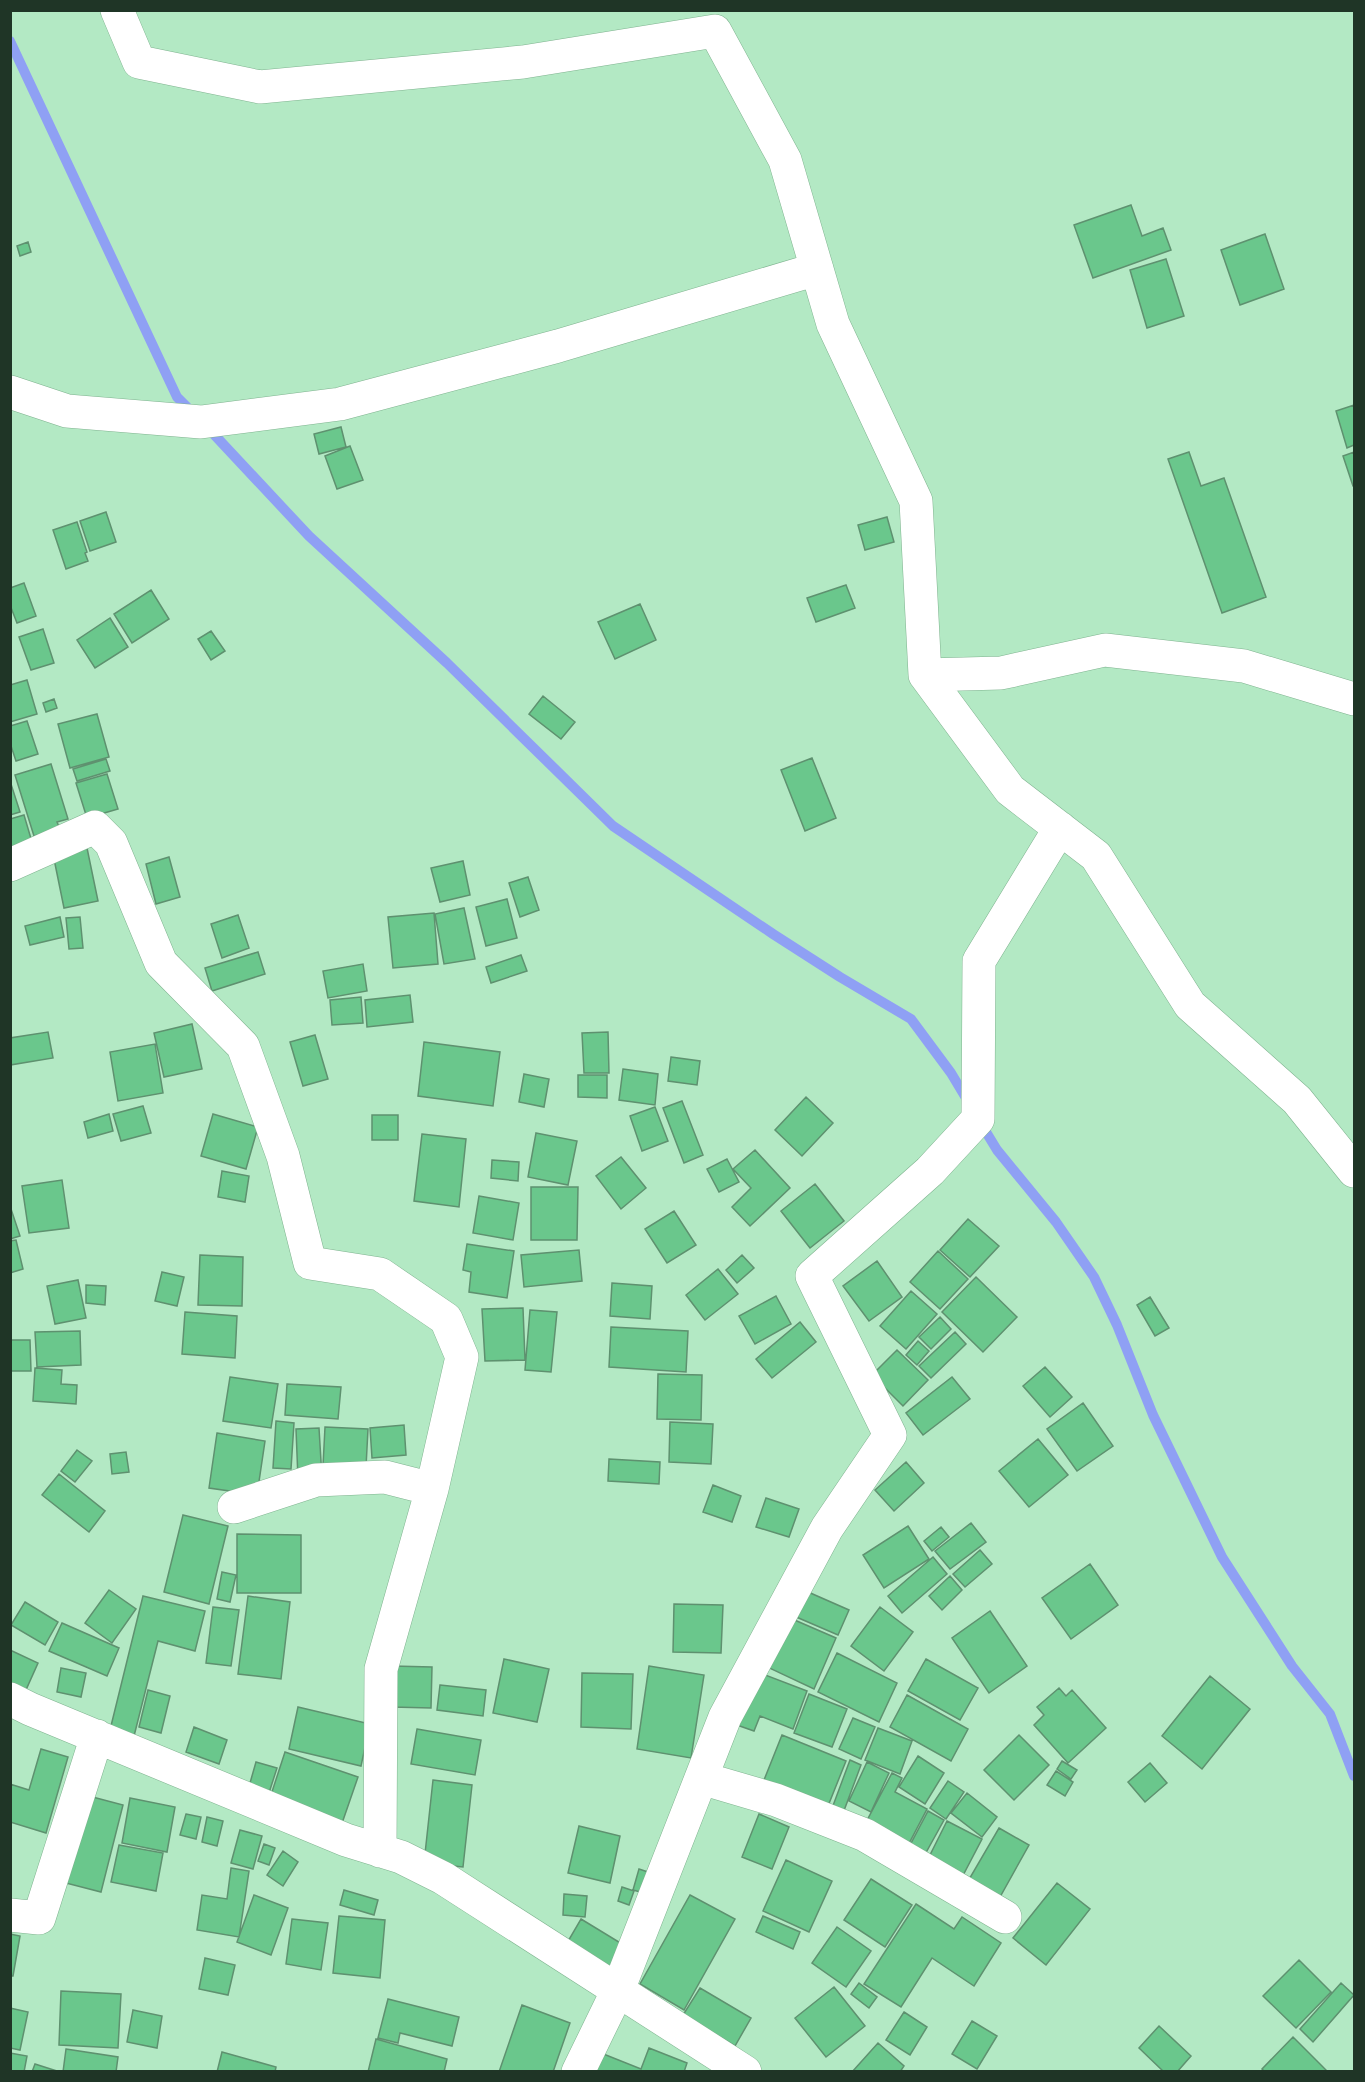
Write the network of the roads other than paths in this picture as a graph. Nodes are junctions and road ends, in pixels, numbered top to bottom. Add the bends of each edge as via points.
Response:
1 (117, 10) edge
2 (817, 268) junction
3 (10, 392) edge
4 (925, 675) junction
5 (1354, 699) edge
6 (1060, 828) junction
7 (10, 865) edge
8 (1354, 1171) edge
9 (432, 1489) junction
10 (234, 1507) dead end
11 (10, 1699) edge
12 (97, 1736) junction
13 (701, 1778) junction
14 (380, 1851) junction
15 (10, 1914) edge
16 (1005, 1917) dead end
17 (618, 1990) junction
18 (578, 2072) edge
19 (745, 2072) edge

1 - 2 street via 139,62 260,87 523,62 716,31 785,160
2 - 3 street via 558,346 340,404 201,422 67,411
2 - 4 street via 833,324 916,501
4 - 5 street via 1001,673 1105,650 1244,666
4 - 6 street via 1010,790
6 - 8 street via 1096,856 1190,1005 1297,1101
6 - 13 street via 979,961 978,1119 930,1171 812,1276 890,1435 827,1528 781,1610 725,1717
7 - 9 street via 95,827 111,843 161,963 243,1046 283,1156 310,1263 380,1274 446,1319 462,1357
9 - 10 street via 385,1477 316,1480
9 - 14 street via 381,1669
11 - 12 street
12 - 14 street
12 - 15 street via 39,1918
13 - 16 street via 776,1800 865,1835
13 - 17 street
14 - 17 street via 443,1878
17 - 18 street
17 - 19 street

